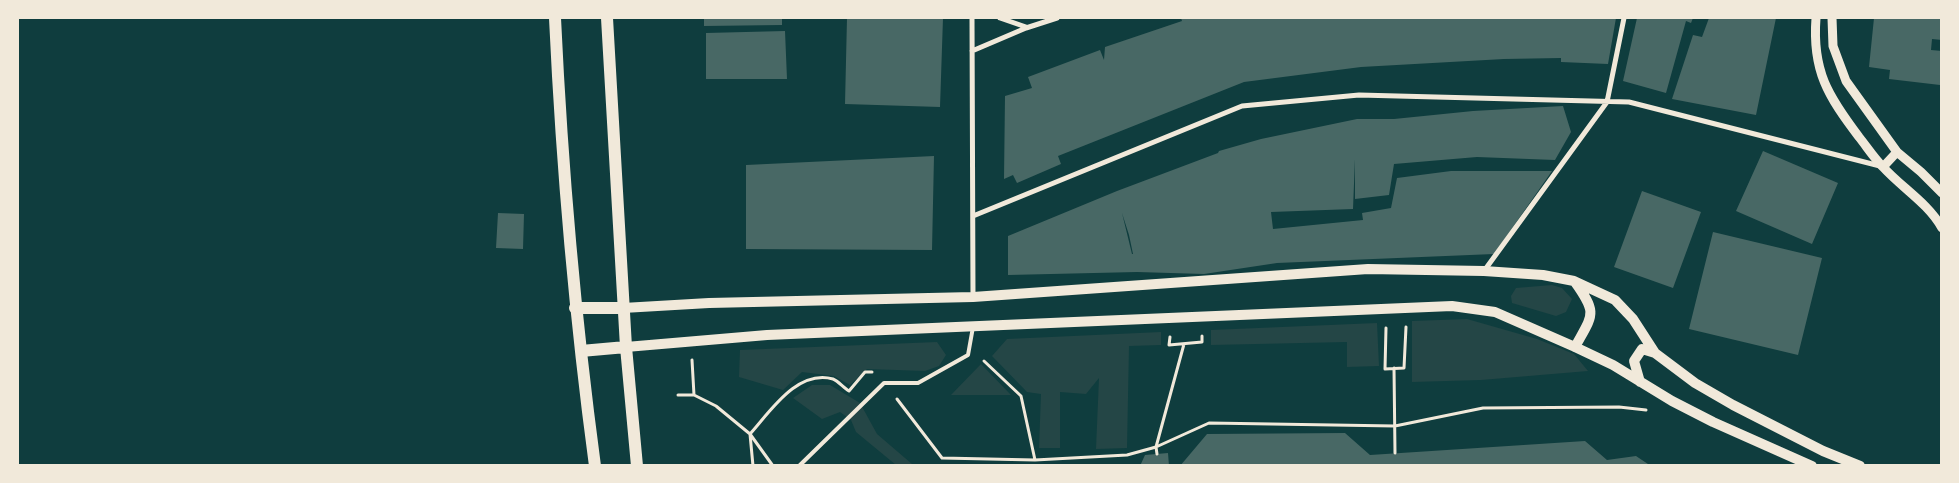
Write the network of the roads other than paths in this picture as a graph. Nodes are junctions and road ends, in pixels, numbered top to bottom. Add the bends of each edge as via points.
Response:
1 (555, 18) edge
2 (607, 18) edge
3 (972, 18) edge
4 (1000, 18) edge
5 (1057, 18) edge
6 (1624, 18) edge
7 (1816, 18) edge
8 (1832, 18) edge
9 (1026, 28) junction
10 (972, 51) junction
11 (1606, 102) junction
12 (1896, 152) junction
13 (1882, 167) junction
14 (1942, 193) edge
15 (973, 216) junction
16 (1939, 219) edge
17 (1942, 228) edge
18 (1484, 271) junction
19 (1574, 281) junction
20 (973, 297) junction
21 (575, 308) junction
22 (623, 308) junction
23 (973, 326) junction
24 (626, 347) junction
25 (1575, 347) junction
26 (581, 351) junction
27 (1655, 353) junction
28 (1640, 382) junction
29 (595, 466) edge
30 (637, 466) edge
31 (799, 466) edge
32 (1812, 466) edge
33 (1860, 466) edge

1 - 21 main road
2 - 22 main road
3 - 10 street
4 - 9 street
5 - 9 street
6 - 11 street
7 - 13 street via 1814,42 1820,73 1837,108
8 - 12 street via 1833,46 1846,81
9 - 10 street
10 - 15 street
11 - 13 street via 1629,102
11 - 15 street via 1359,95 1242,106
11 - 18 street
12 - 13 street
12 - 14 street
13 - 16 street
15 - 20 street
16 - 17 street
18 - 19 main road via 1543,275
18 - 20 main road via 1368,269
19 - 25 main road via 1592,310
19 - 27 main road via 1615,300 1633,319
20 - 22 main road
21 - 22 main road
21 - 26 main road
22 - 24 main road
23 - 24 main road via 767,335
23 - 25 main road via 1452,306 1496,312
23 - 31 lane via 968,355 918,383 884,383
24 - 26 main road
24 - 30 main road
25 - 28 main road
26 - 29 main road
27 - 28 main road via 1642,349 1634,361
27 - 33 main road via 1695,383 1733,405
28 - 32 main road via 1713,422

